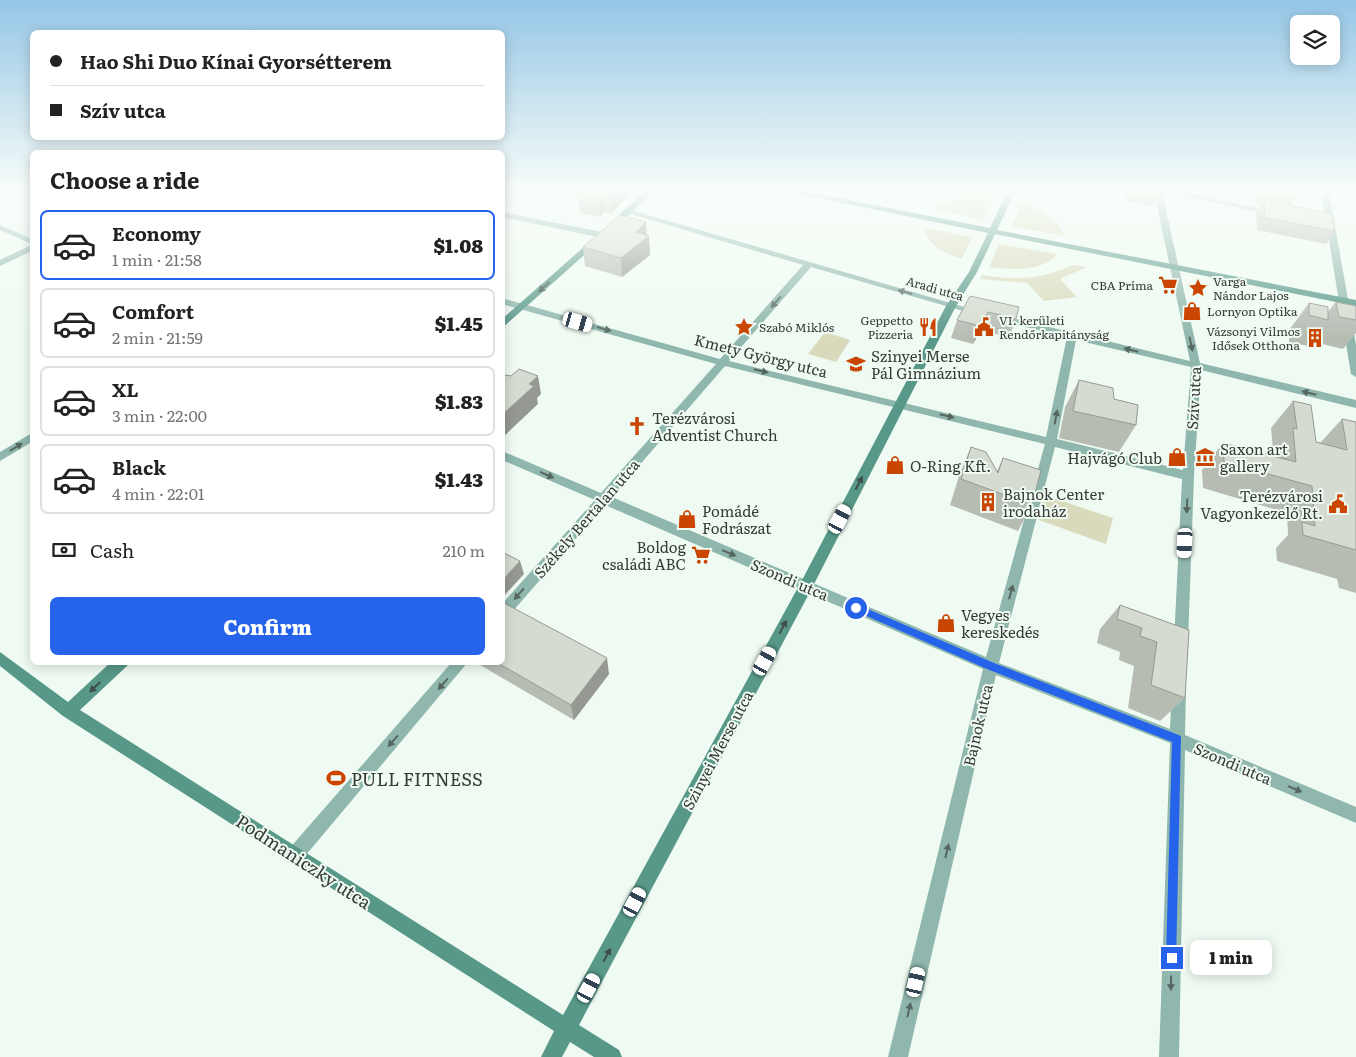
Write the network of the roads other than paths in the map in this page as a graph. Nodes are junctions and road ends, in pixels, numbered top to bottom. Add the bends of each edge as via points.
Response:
1 (595, 241) edge
2 (728, 241) edge
3 (987, 241) edge
4 (1043, 241) edge
5 (1169, 241) edge
6 (1330, 241) edge
7 (30, 249) edge
8 (0, 263) edge
9 (808, 265) junction
10 (1174, 268) junction
11 (1343, 301) junction
12 (505, 302) edge
13 (1356, 303) edge
14 (523, 306) junction
15 (951, 306) junction
16 (505, 322) edge
17 (1072, 336) junction
18 (724, 363) junction
19 (1196, 366) junction
20 (1356, 374) edge
21 (900, 404) junction
22 (1356, 404) edge
23 (30, 438) edge
24 (1051, 442) junction
25 (505, 456) edge
26 (0, 458) edge
27 (1188, 476) junction
28 (601, 499) junction
29 (806, 586) junction
30 (505, 611) edge
31 (0, 658) edge
32 (119, 665) edge
33 (458, 665) edge
34 (991, 666) junction
35 (68, 712) junction
36 (1177, 739) junction
37 (1356, 815) edge
38 (294, 856) junction
39 (567, 1029) junction
40 (551, 1057) edge
41 (612, 1057) edge
42 (898, 1057) edge
43 (1169, 1057) edge

1 -> 14 street
2 - 9 street, Aradi utca
3 - 15 street, Szinyei Merse utca via 973,272
4 - 10 street
5 - 10 street, Szív utca
6 - 11 street
7 - 8 street
15 -> 9 street, Aradi utca
9 -> 18 street, Székely Bertalan utca
10 - 11 street
10 -> 19 street, Szív utca
11 - 13 street
11 - 20 street
12 - 14 street, Kmety György utca
14 - 16 street
14 -> 18 street, Kmety György utca
15 - 17 street, Aradi utca
15 - 21 street, Szinyei Merse utca
19 -> 17 street, Aradi utca
24 -> 17 street, Bajnok utca
18 -> 21 street, Kmety György utca
18 - 28 street, Székely Bertalan utca
22 -> 19 street, Aradi utca
19 - 27 street, Szív utca
21 -> 24 street, Kmety György utca
29 -> 21 street, Szinyei Merse utca
26 -> 23 street
24 - 27 street, Kmety György utca
34 -> 24 street, Bajnok utca
25 -> 28 street, Szondi utca
27 -> 36 street, Szív utca
28 -> 29 street, Szondi utca
28 -> 30 street, Székely Bertalan utca
29 - 34 street, Szondi utca
39 -> 29 street, Szinyei Merse utca
31 - 35 street, Podmaniczky utca
32 -> 35 street
33 -> 38 street
34 - 36 street, Szondi utca
42 -> 34 street, Bajnok utca
35 - 38 street, Podmaniczky utca
36 -> 37 street, Szondi utca
36 -> 43 street, Szív utca
38 - 39 street, Podmaniczky utca
39 - 40 street, Szinyei Merse utca
39 - 41 street, Podmaniczky utca

